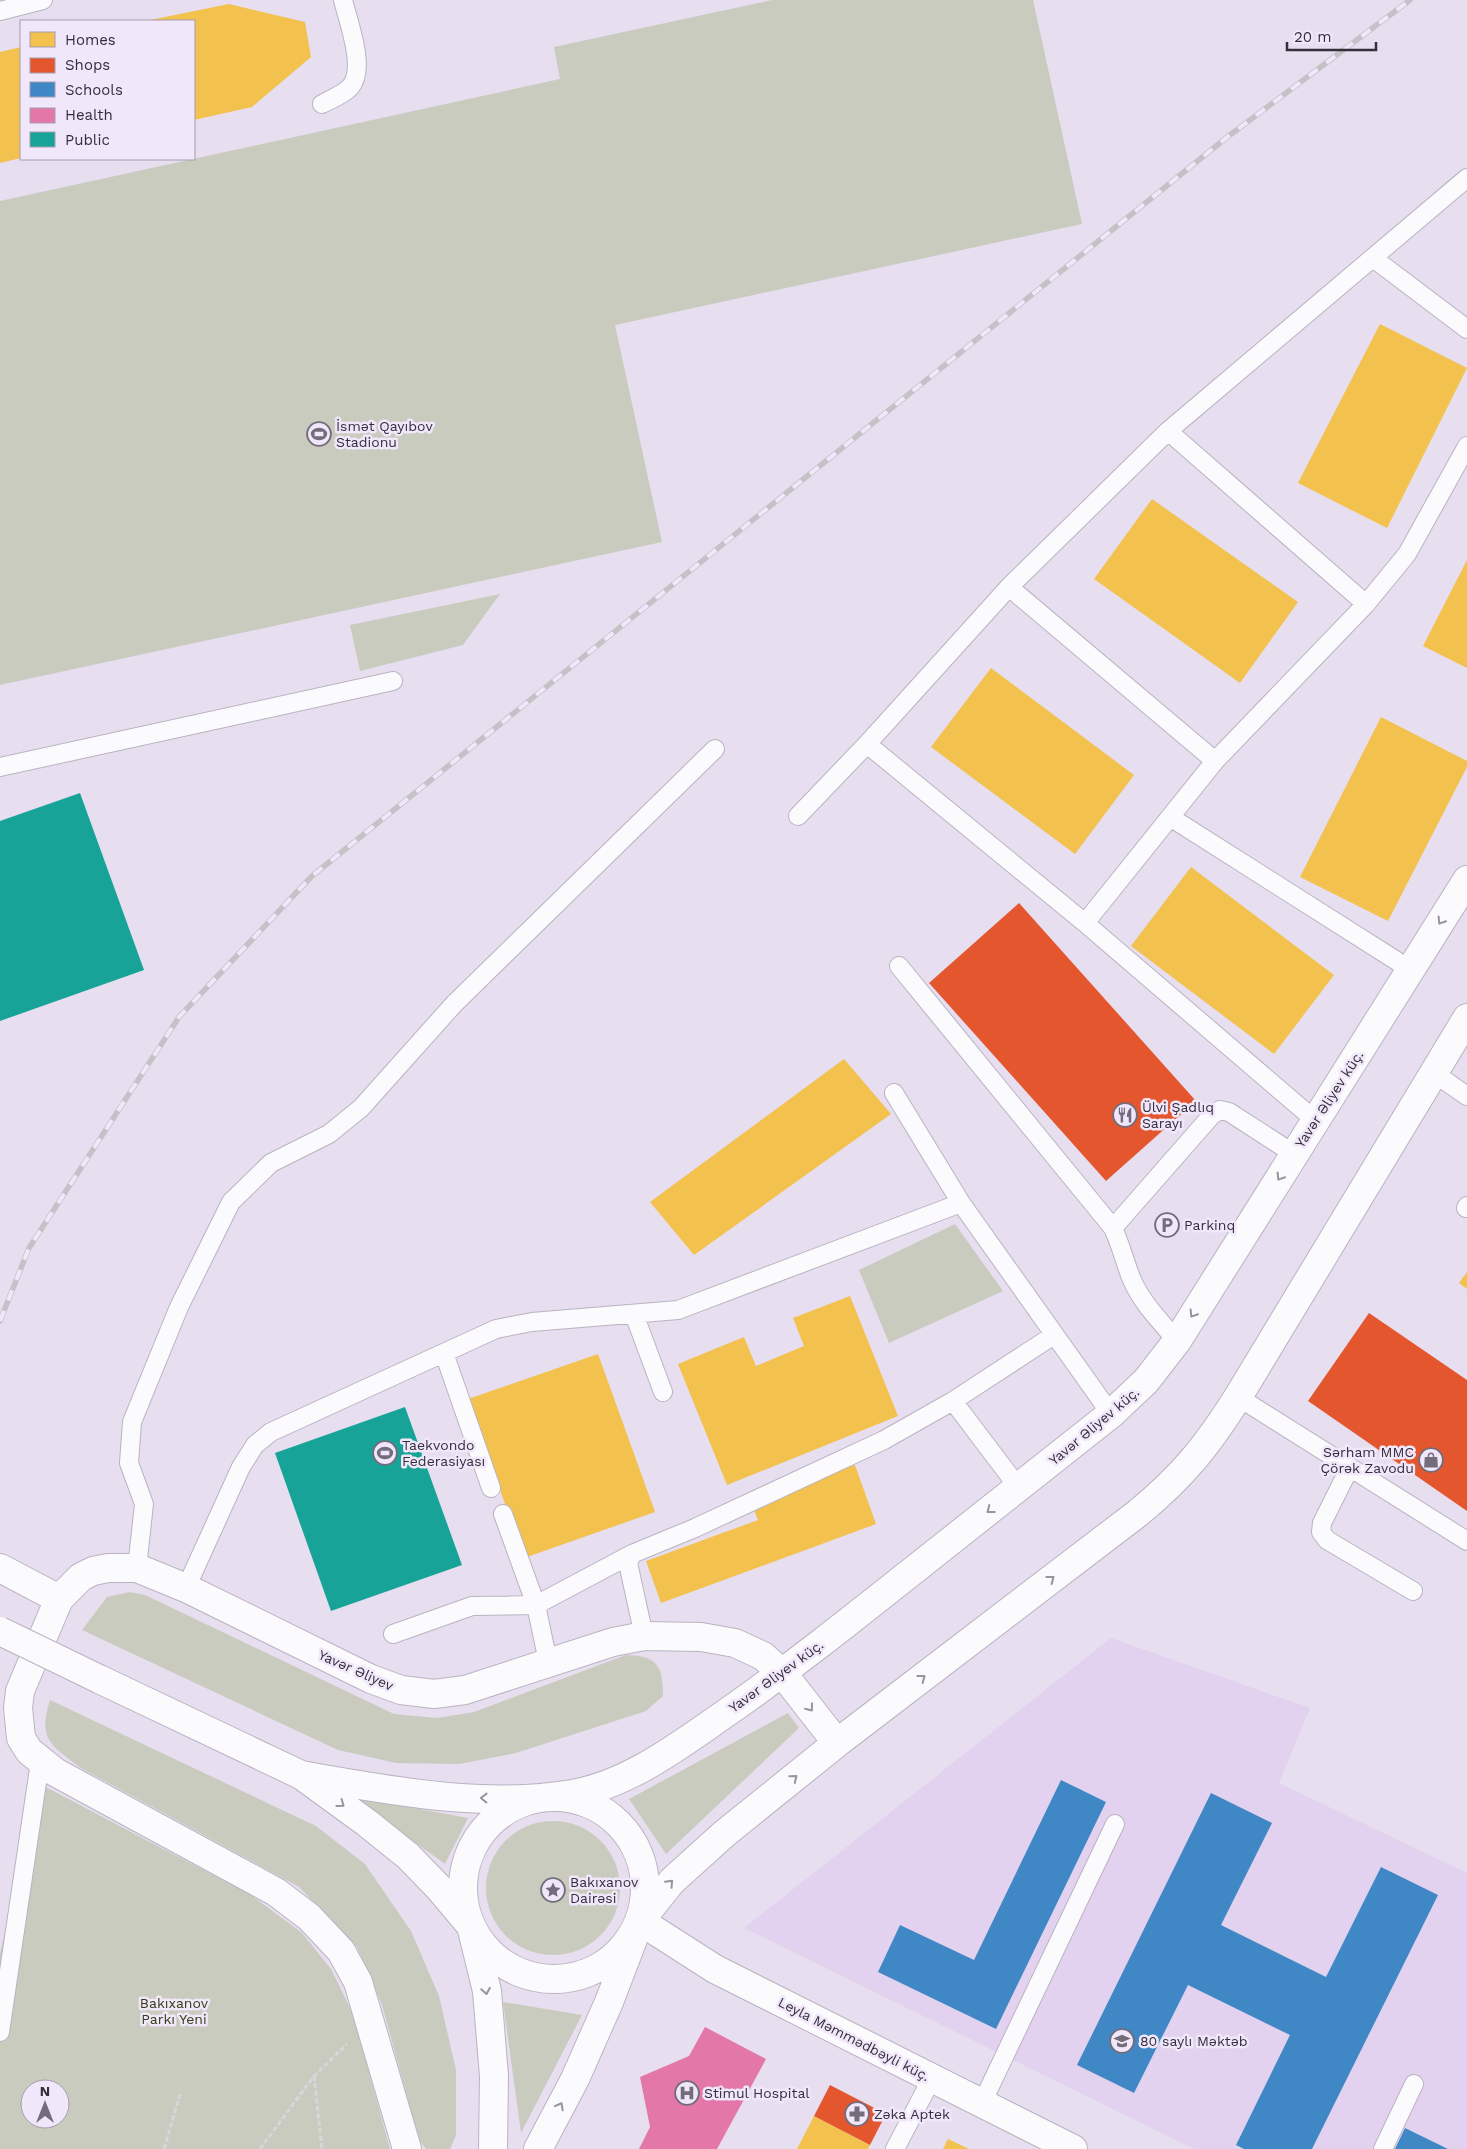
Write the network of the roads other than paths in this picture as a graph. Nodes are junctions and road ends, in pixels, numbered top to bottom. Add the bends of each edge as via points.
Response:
1 (44, 0) edge
2 (343, 0) edge
3 (0, 11) edge
4 (322, 104) dead end
5 (1467, 178) edge
6 (1373, 258) junction
7 (1467, 329) edge
8 (1168, 431) junction
9 (1467, 446) edge
10 (1009, 587) junction
11 (1366, 604) junction
12 (393, 681) dead end
13 (867, 744) junction
14 (715, 749) dead end
15 (1216, 761) junction
16 (0, 767) edge
17 (798, 816) dead end
18 (1170, 817) junction
19 (1467, 880) edge
20 (1085, 923) junction
21 (899, 966) dead end
22 (1411, 970) junction
23 (1464, 1029) edge
24 (1434, 1073) junction
25 (894, 1093) dead end
26 (1467, 1096) edge
27 (1316, 1121) junction
28 (1294, 1154) junction
29 (960, 1203) junction
30 (1113, 1228) junction
31 (634, 1314) junction
32 (1054, 1335) junction
33 (1177, 1340) junction
34 (444, 1353) junction
35 (663, 1392) dead end
36 (1238, 1396) junction
37 (953, 1402) junction
38 (1111, 1414) junction
39 (1350, 1467) junction
40 (491, 1488) dead end
41 (1018, 1488) junction
42 (503, 1514) dead end
43 (1467, 1541) edge
44 (632, 1554) junction
45 (0, 1568) edge
46 (137, 1568) junction
47 (186, 1588) junction
48 (1413, 1591) dead end
49 (59, 1598) junction
50 (536, 1605) junction
51 (0, 1631) edge
52 (393, 1634) dead end
53 (644, 1636) junction
54 (548, 1662) junction
55 (783, 1674) junction
56 (837, 1743) junction
57 (40, 1762) junction
58 (301, 1775) junction
59 (550, 1797) junction
60 (1115, 1824) dead end
61 (640, 1921) junction
62 (471, 1926) junction
63 (0, 2032) edge
64 (932, 2078) junction
65 (1414, 2084) dead end
66 (982, 2103) junction
67 (407, 2149) edge
68 (493, 2149) edge
69 (538, 2149) edge
70 (895, 2149) edge
71 (1073, 2149) edge
72 (1383, 2149) edge

1 - 3 lane
2 - 4 lane via 358,65 356,79 350,88
5 - 6 lane
6 - 7 lane
6 - 8 lane
8 - 10 lane
8 - 11 lane
9 - 11 lane via 1407,554
10 - 13 lane
10 - 15 lane
11 - 15 lane
12 - 16 lane
13 - 17 lane
13 - 20 lane
14 - 46 lane via 454,1004 361,1108 329,1134 271,1163 231,1202 179,1307 132,1422 129,1463 144,1504
15 - 18 lane
18 - 20 lane
18 - 22 lane
19 -> 22 main road, Yavər Əliyev küç.
20 - 27 lane
21 - 30 lane
22 - 27 main road, Yavər Əliyev küç.
23 - 24 main road
24 - 26 lane
24 - 36 main road
25 - 29 lane
27 - 28 main road, Yavər Əliyev küç.
28 - 30 lane via 1229,1112 1220,1110
28 -> 33 main road, Yavər Əliyev küç.
29 - 31 lane via 678,1310
29 - 32 lane
30 - 33 lane via 1132,1281 1147,1305
31 - 34 lane via 532,1322 496,1329
31 - 35 lane
32 - 37 lane
32 - 38 lane
33 - 38 main road, Yavər Əliyev küç. via 1146,1381
34 - 40 lane
34 - 47 lane via 271,1432 255,1445 241,1467
36 - 39 lane
56 -> 36 main road via 1166,1490 1213,1436
37 - 41 lane
37 - 44 lane via 884,1440 696,1528
38 - 41 main road, Yavər Əliyev küç.
39 - 43 lane
39 - 48 lane via 1322,1523 1321,1532 1327,1540
41 -> 55 main road, Yavər Əliyev küç.
42 - 50 lane
44 - 50 lane
44 - 53 lane via 628,1563
45 - 49 main road
46 - 47 main road, Yavər Əliyev
46 - 49 main road, Yavər Əliyev via 108,1568 93,1572 81,1577
47 - 54 main road, Yavər Əliyev via 371,1679 402,1690 434,1694 465,1690
49 - 57 main road via 20,1691 18,1708 21,1738
50 - 52 lane via 472,1606
50 - 54 lane
51 - 58 main road, bridge
53 - 54 main road, Yavər Əliyev
53 - 55 main road, Yavər Əliyev via 702,1637 735,1643 763,1656
55 -> 56 main road, Yavər Əliyev
55 - 59 main road, Yavər Əliyev küç. via 620,1780 574,1794
61 -> 56 main road via 672,1880
57 - 63 lane
57 - 67 main road via 276,1892 310,1917 341,1951 358,1982
59 -> 58 main road via 430,1795
58 -> 62 main road via 408,1856
59 - 61 main road via 573,1799 594,1806 629,1835 640,1855 645,1877
59 - 62 main road via 521,1803 495,1818 476,1841 465,1868 463,1898
60 - 66 lane
61 - 62 main road via 627,1944 607,1963 583,1975 557,1980 530,1976 506,1966 485,1949
61 - 64 main road, Leyla Məmmədbəyli küç. via 715,1970
69 -> 61 main road via 610,2002
62 -> 68 main road via 487,1991 494,2076
64 - 66 main road, Leyla Məmmədbəyli küç.
64 - 70 lane
65 - 72 lane
66 - 71 main road, Leyla Məmmədbəyli küç.

